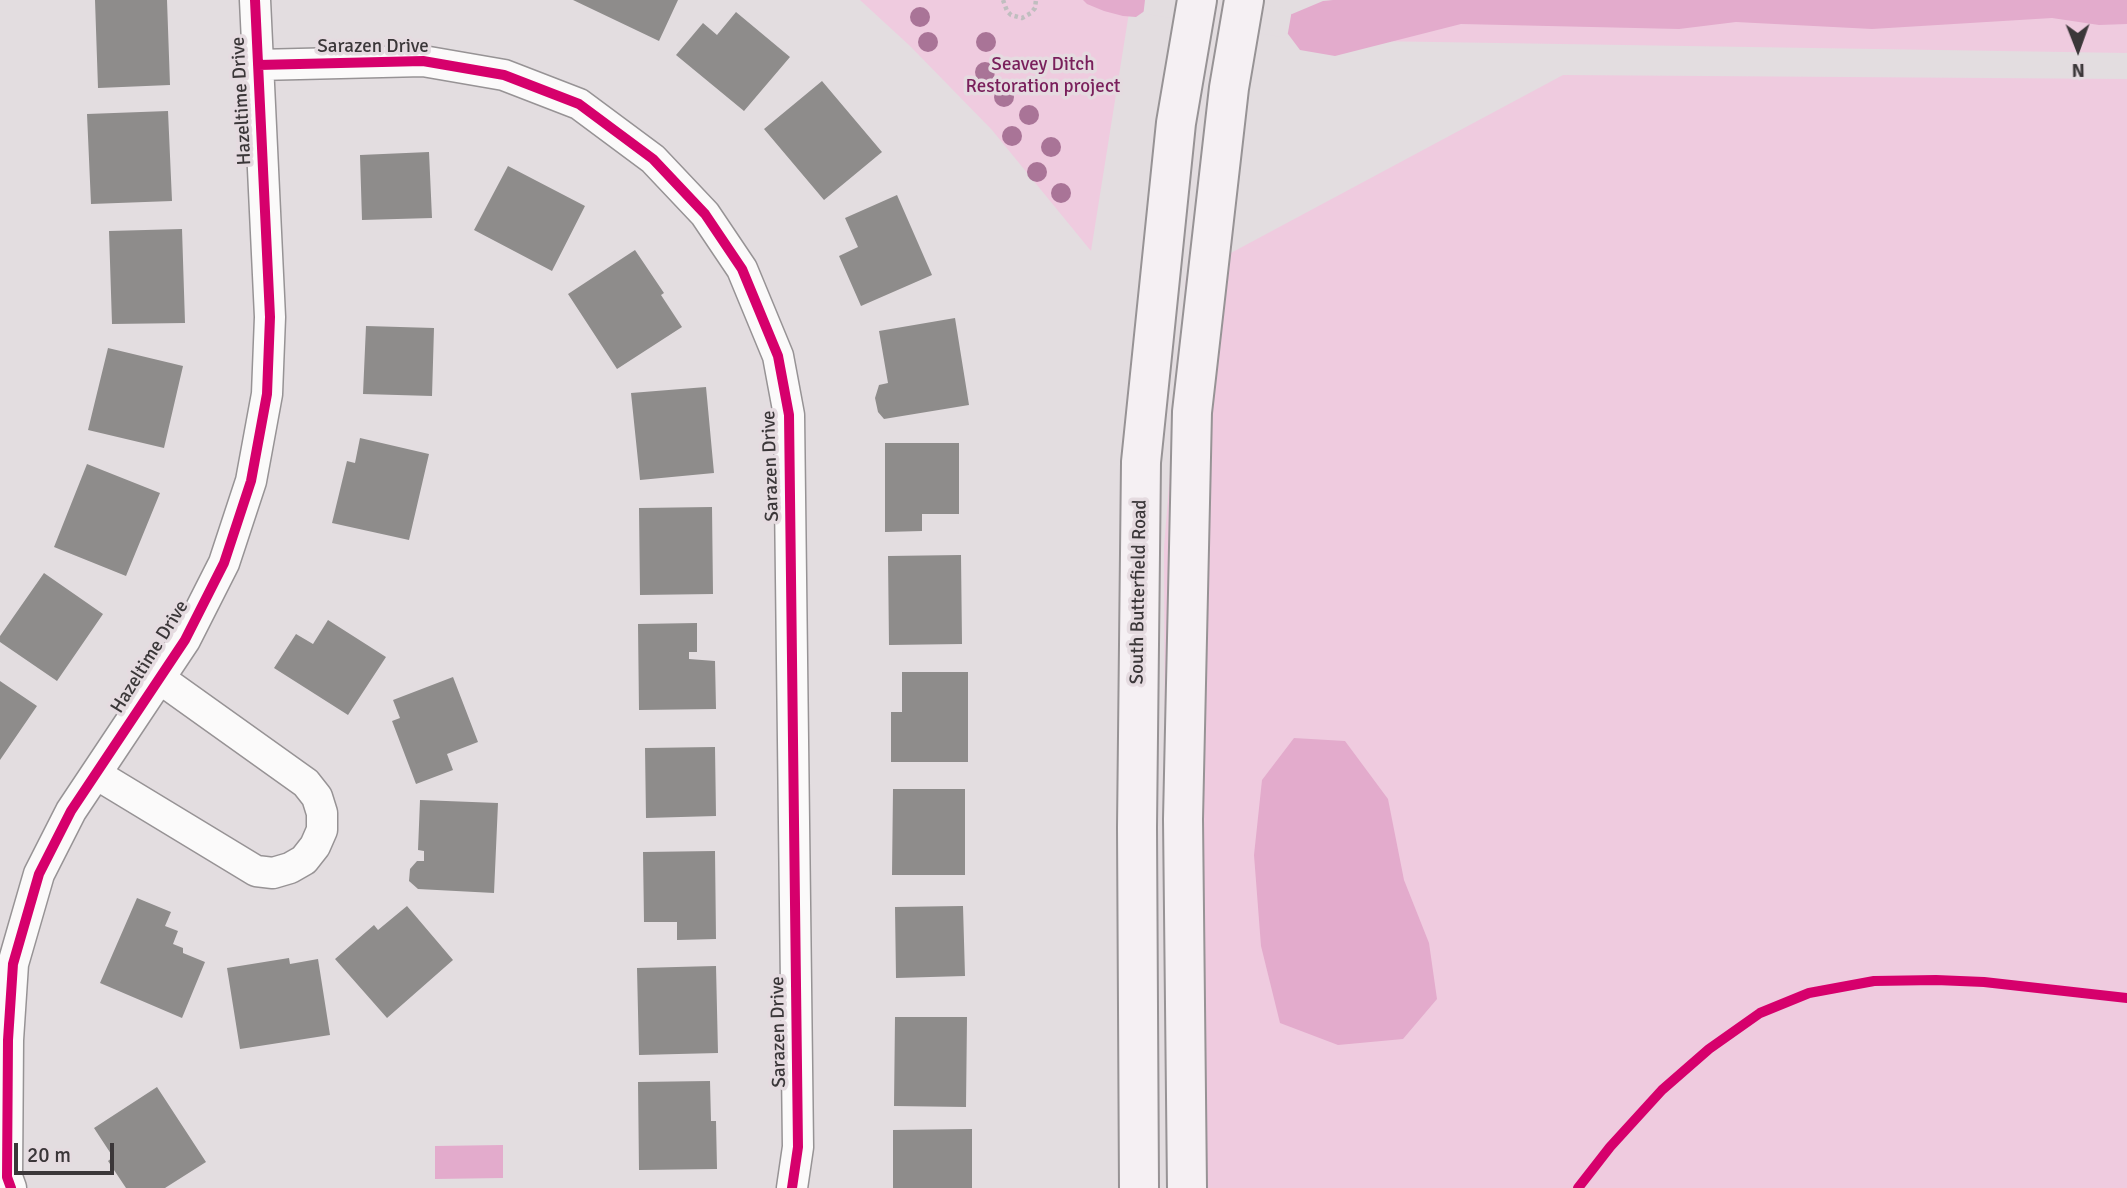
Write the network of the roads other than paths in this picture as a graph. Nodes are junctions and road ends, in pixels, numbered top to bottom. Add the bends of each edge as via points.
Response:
1 (255, 0) edge
2 (1244, 0) edge
3 (1194, 15) edge
4 (258, 65) junction
5 (159, 678) junction
6 (96, 774) junction
7 (11, 1188) edge
8 (792, 1188) edge
9 (1139, 1188) edge
10 (1187, 1188) edge

1 - 4 street, Hazeltime Drive
2 - 10 main road via 1192,412 1183,819
3 - 9 main road, South Butterfield Road via 1176,123 1140,462
4 - 5 street, Hazeltime Drive via 270,317 267,394 251,481 224,563 185,640
4 - 8 street, Sarazen Drive via 423,61 504,75 579,104 653,159 705,214 742,270 778,356 789,415 798,1147
5 - 6 street, Hazeltime Drive
5 - 6 street, Hazeltime Drive via 306,783 322,813 322,830 315,846 290,868 256,871
6 - 7 street, Hazeltime Drive via 39,874 13,964 8,1040 7,1177

